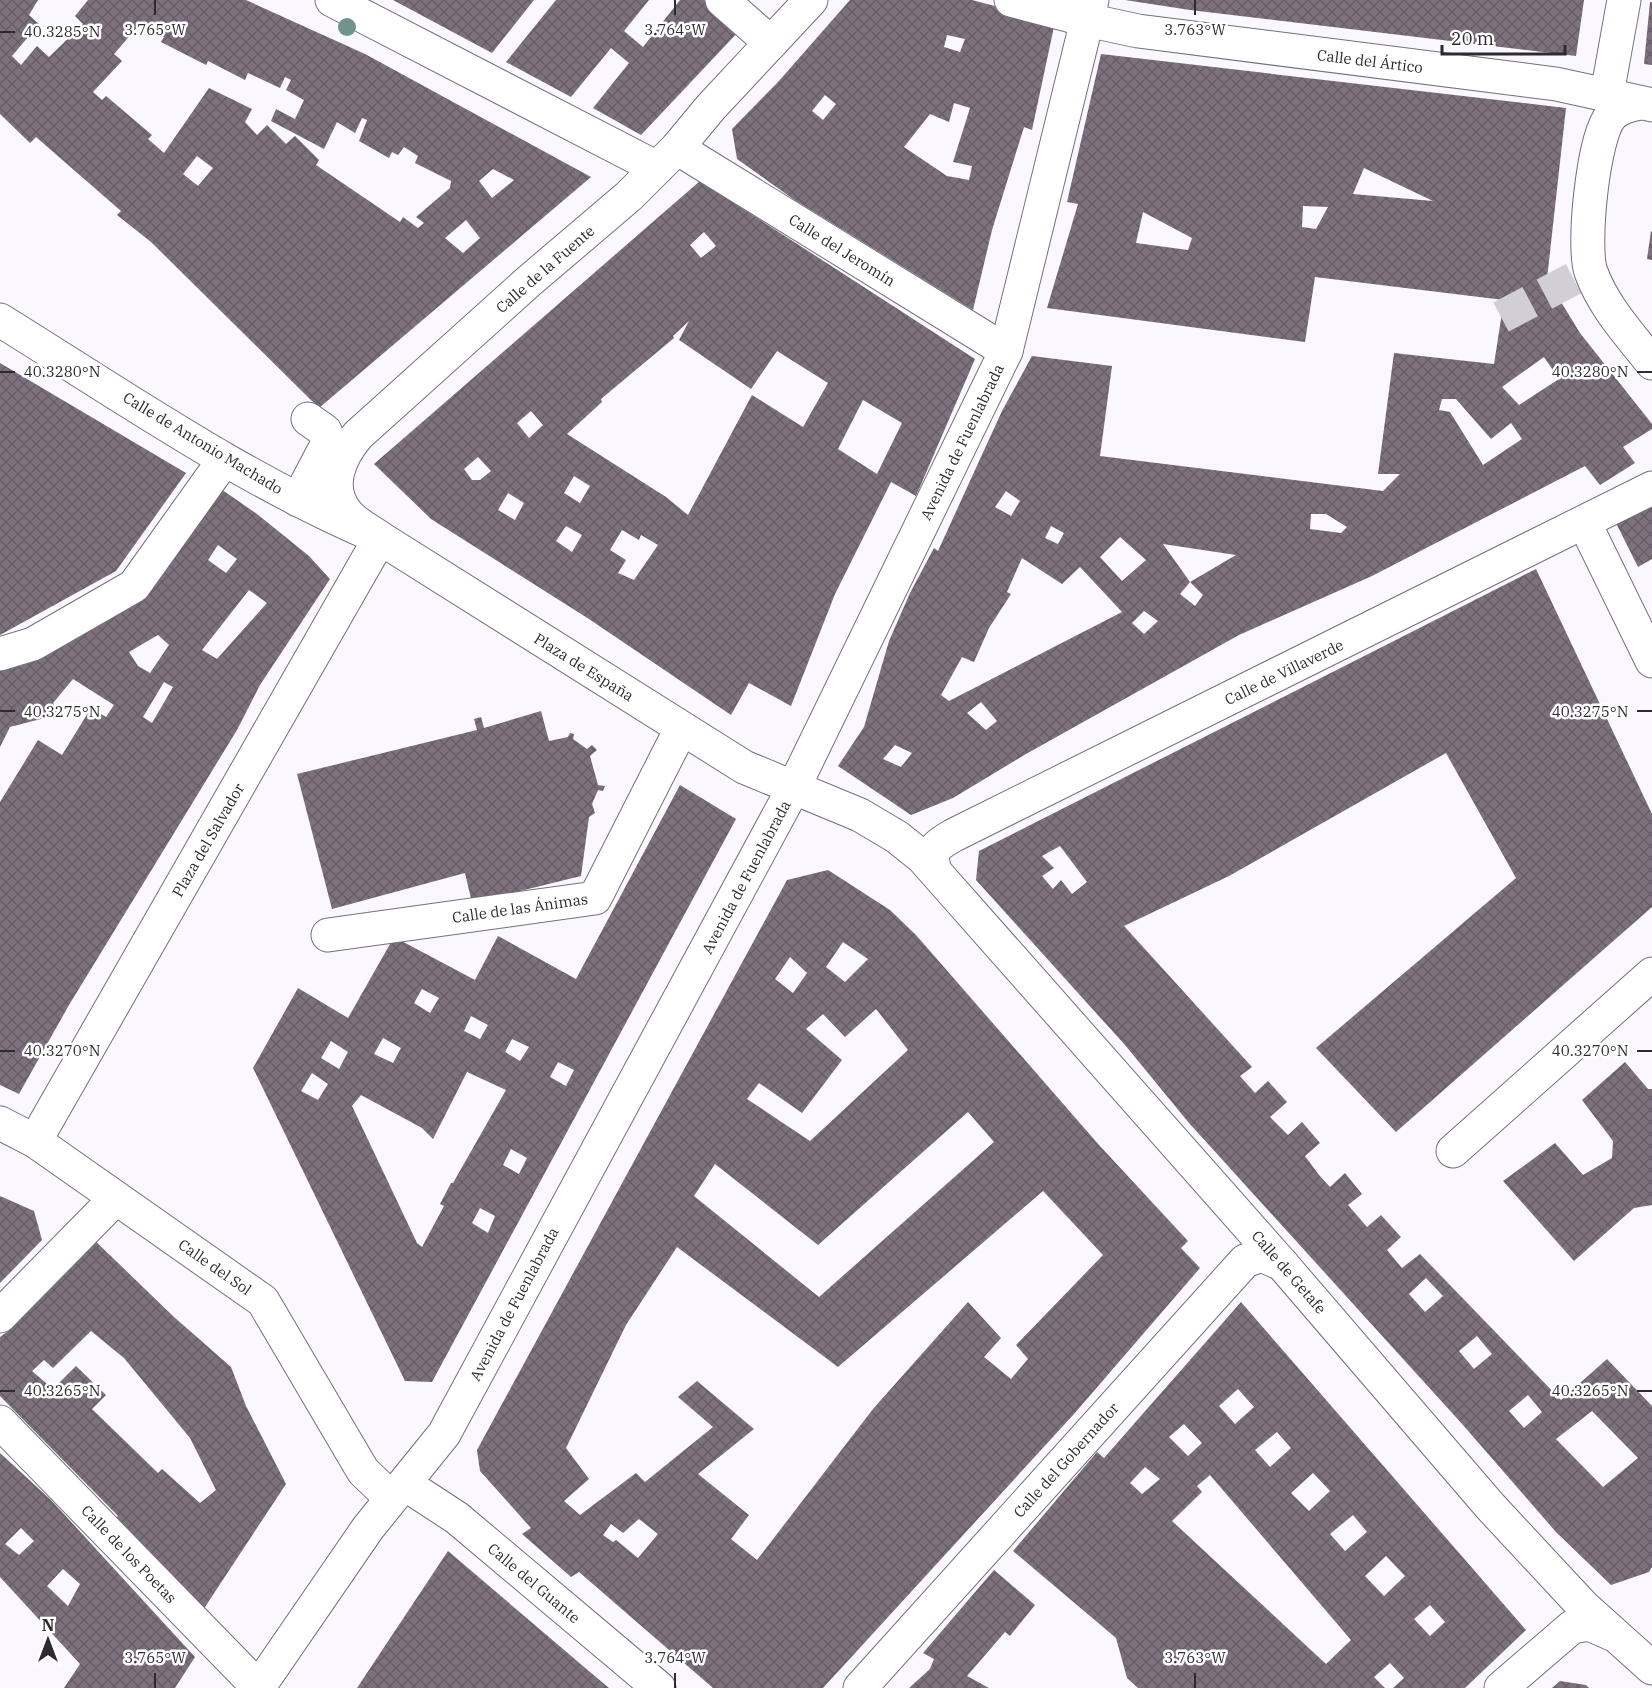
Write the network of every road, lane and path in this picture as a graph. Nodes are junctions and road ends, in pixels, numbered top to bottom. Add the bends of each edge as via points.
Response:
1 (332, 0) edge
2 (722, 0) edge
3 (811, 0) edge
4 (1011, 0) edge
5 (1624, 0) edge
6 (1090, 10) edge
7 (771, 43) junction
8 (1607, 94) junction
9 (1646, 104) edge
10 (667, 158) junction
11 (0, 320) edge
12 (1006, 351) junction
13 (1652, 363) edge
14 (308, 418) dead end
15 (225, 460) junction
16 (1652, 488) edge
17 (298, 500) junction
18 (1585, 524) junction
19 (380, 538) junction
20 (0, 654) edge
21 (1652, 661) edge
22 (681, 729) junction
23 (793, 789) junction
24 (934, 867) junction
25 (328, 935) dead end
26 (1652, 974) edge
27 (0, 1123) edge
28 (35, 1141) junction
29 (1453, 1151) dead end
30 (116, 1198) junction
31 (1282, 1264) junction
32 (0, 1316) edge
33 (0, 1422) edge
34 (398, 1491) junction
35 (1612, 1634) junction
36 (1652, 1668) edge
37 (259, 1688) edge
38 (659, 1688) edge
39 (860, 1688) edge
40 (1501, 1688) edge

1 - 10 main road, Calle del Jeromín
2 - 7 main road
3 - 7 main road, Calle de la Fuente
4 - 6 main road, Calle del Ártico
5 - 8 main road
6 - 8 main road, Calle del Ártico via 1138,31 1556,84
6 - 12 main road, Avenida de Fuenlabrada
7 - 10 main road, Calle de la Fuente
8 - 9 main road, Calle del Ártico
9 - 13 main road via 1620,109 1611,115 1602,133 1587,249 1590,270 1600,293
10 - 12 main road, Calle del Jeromín
10 - 19 main road, Calle de la Fuente via 350,444 339,461 337,474 341,505
11 - 15 main road, Calle de Antonio Machado
12 - 23 main road, Avenida de Fuenlabrada
14 - 17 main road via 325,431 329,441
15 - 17 main road, Calle de Antonio Machado
15 - 20 main road via 134,586 33,644
16 - 18 main road, Calle de Villaverde
17 - 19 main road, Calle de Antonio Machado
18 - 21 main road
18 - 24 main road, Calle de Villaverde via 954,835 935,848
19 - 22 main road, Plaza de España
19 - 28 main road, Plaza del Salvador
22 - 23 main road, Plaza de España via 760,776
22 - 25 main road, Calle de las Ánimas via 595,898
23 - 24 main road, Calle de Getafe via 834,803 883,828
23 - 34 main road, Avenida de Fuenlabrada via 444,1434
24 - 31 main road, Calle de Getafe
26 - 29 main road
27 - 28 main road, Calle del Sol
28 - 30 main road, Calle del Sol
30 - 32 main road
30 - 34 main road, Calle del Sol via 263,1301 363,1471
31 - 35 main road, Calle de Getafe via 1490,1506
31 - 39 main road, Calle del Gobernador via 1261,1255 1245,1261
33 - 37 main road, Calle de los Poetas
34 - 37 main road, Avenida de Fuenlabrada via 368,1528
34 - 38 main road, Calle del Guante via 457,1518
35 - 36 main road, Calle de Getafe
35 - 40 main road via 1589,1624 1572,1627

